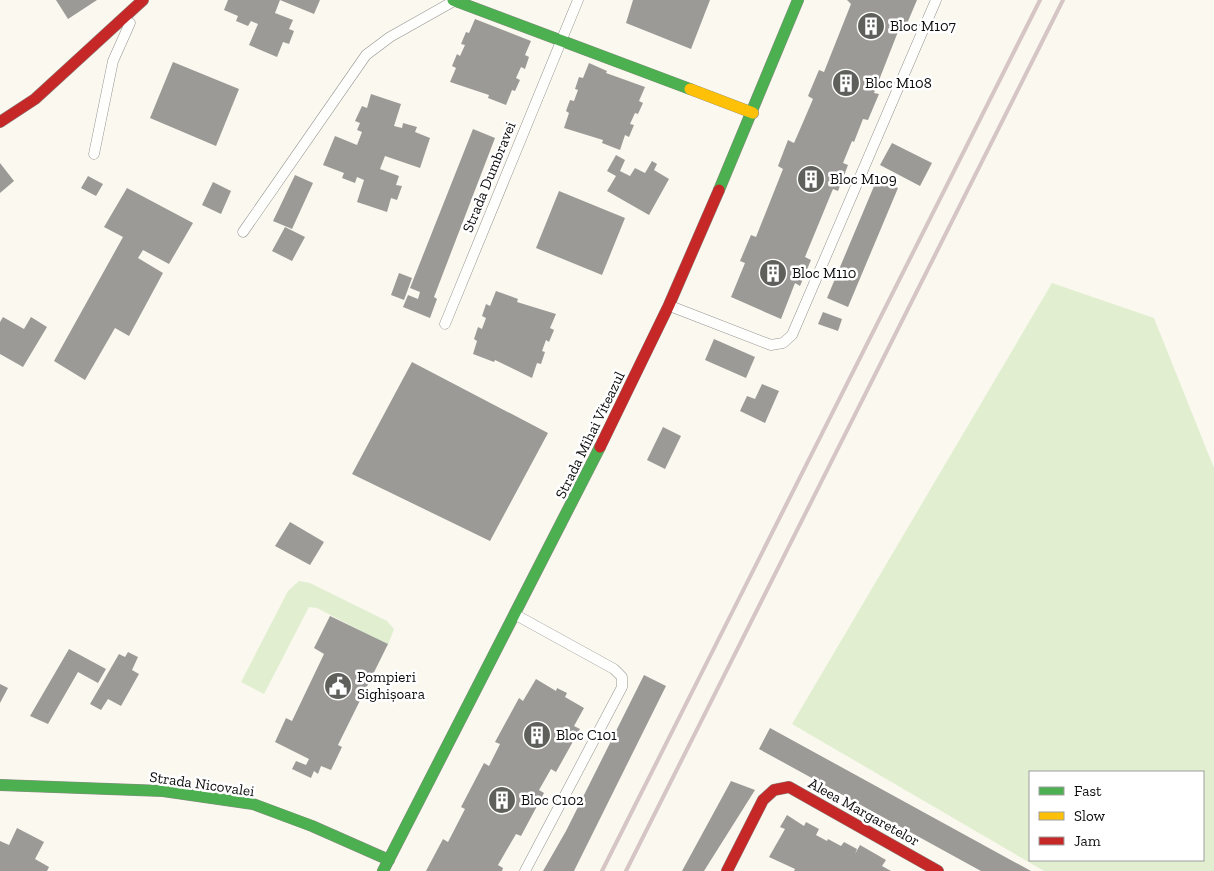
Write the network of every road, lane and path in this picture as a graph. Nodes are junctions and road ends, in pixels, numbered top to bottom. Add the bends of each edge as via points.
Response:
1 (454, 0) edge
2 (578, 0) edge
3 (798, 0) edge
4 (936, 0) edge
5 (141, 3) edge
6 (561, 42) junction
7 (753, 113) junction
8 (0, 122) edge
9 (94, 154) dead end
10 (243, 232) dead end
11 (669, 305) junction
12 (445, 324) dead end
13 (516, 615) junction
14 (0, 785) edge
15 (389, 860) junction
16 (728, 870) edge
17 (384, 871) edge
18 (524, 871) edge
19 (938, 871) edge

1 - 6 main road
1 - 10 lane via 366,54
2 - 6 lane, Strada Dumbravei
3 - 7 main road, Strada Mihai Viteazul
4 - 11 lane via 792,335 783,343 771,345
5 - 8 main road via 35,100
5 - 9 lane via 113,61
6 - 7 main road
6 - 12 lane, Strada Dumbravei
7 - 11 main road, Strada Mihai Viteazul
11 - 13 main road, Strada Mihai Viteazul
13 - 15 main road, Strada Mihai Viteazul
13 - 18 lane via 622,676 622,687
14 - 15 main road, Strada Nicovalei via 163,791 253,804
15 - 17 main road, Strada Mihai Viteazul
16 - 19 main road, Aleea Margaretelor via 763,800 774,790 789,787

